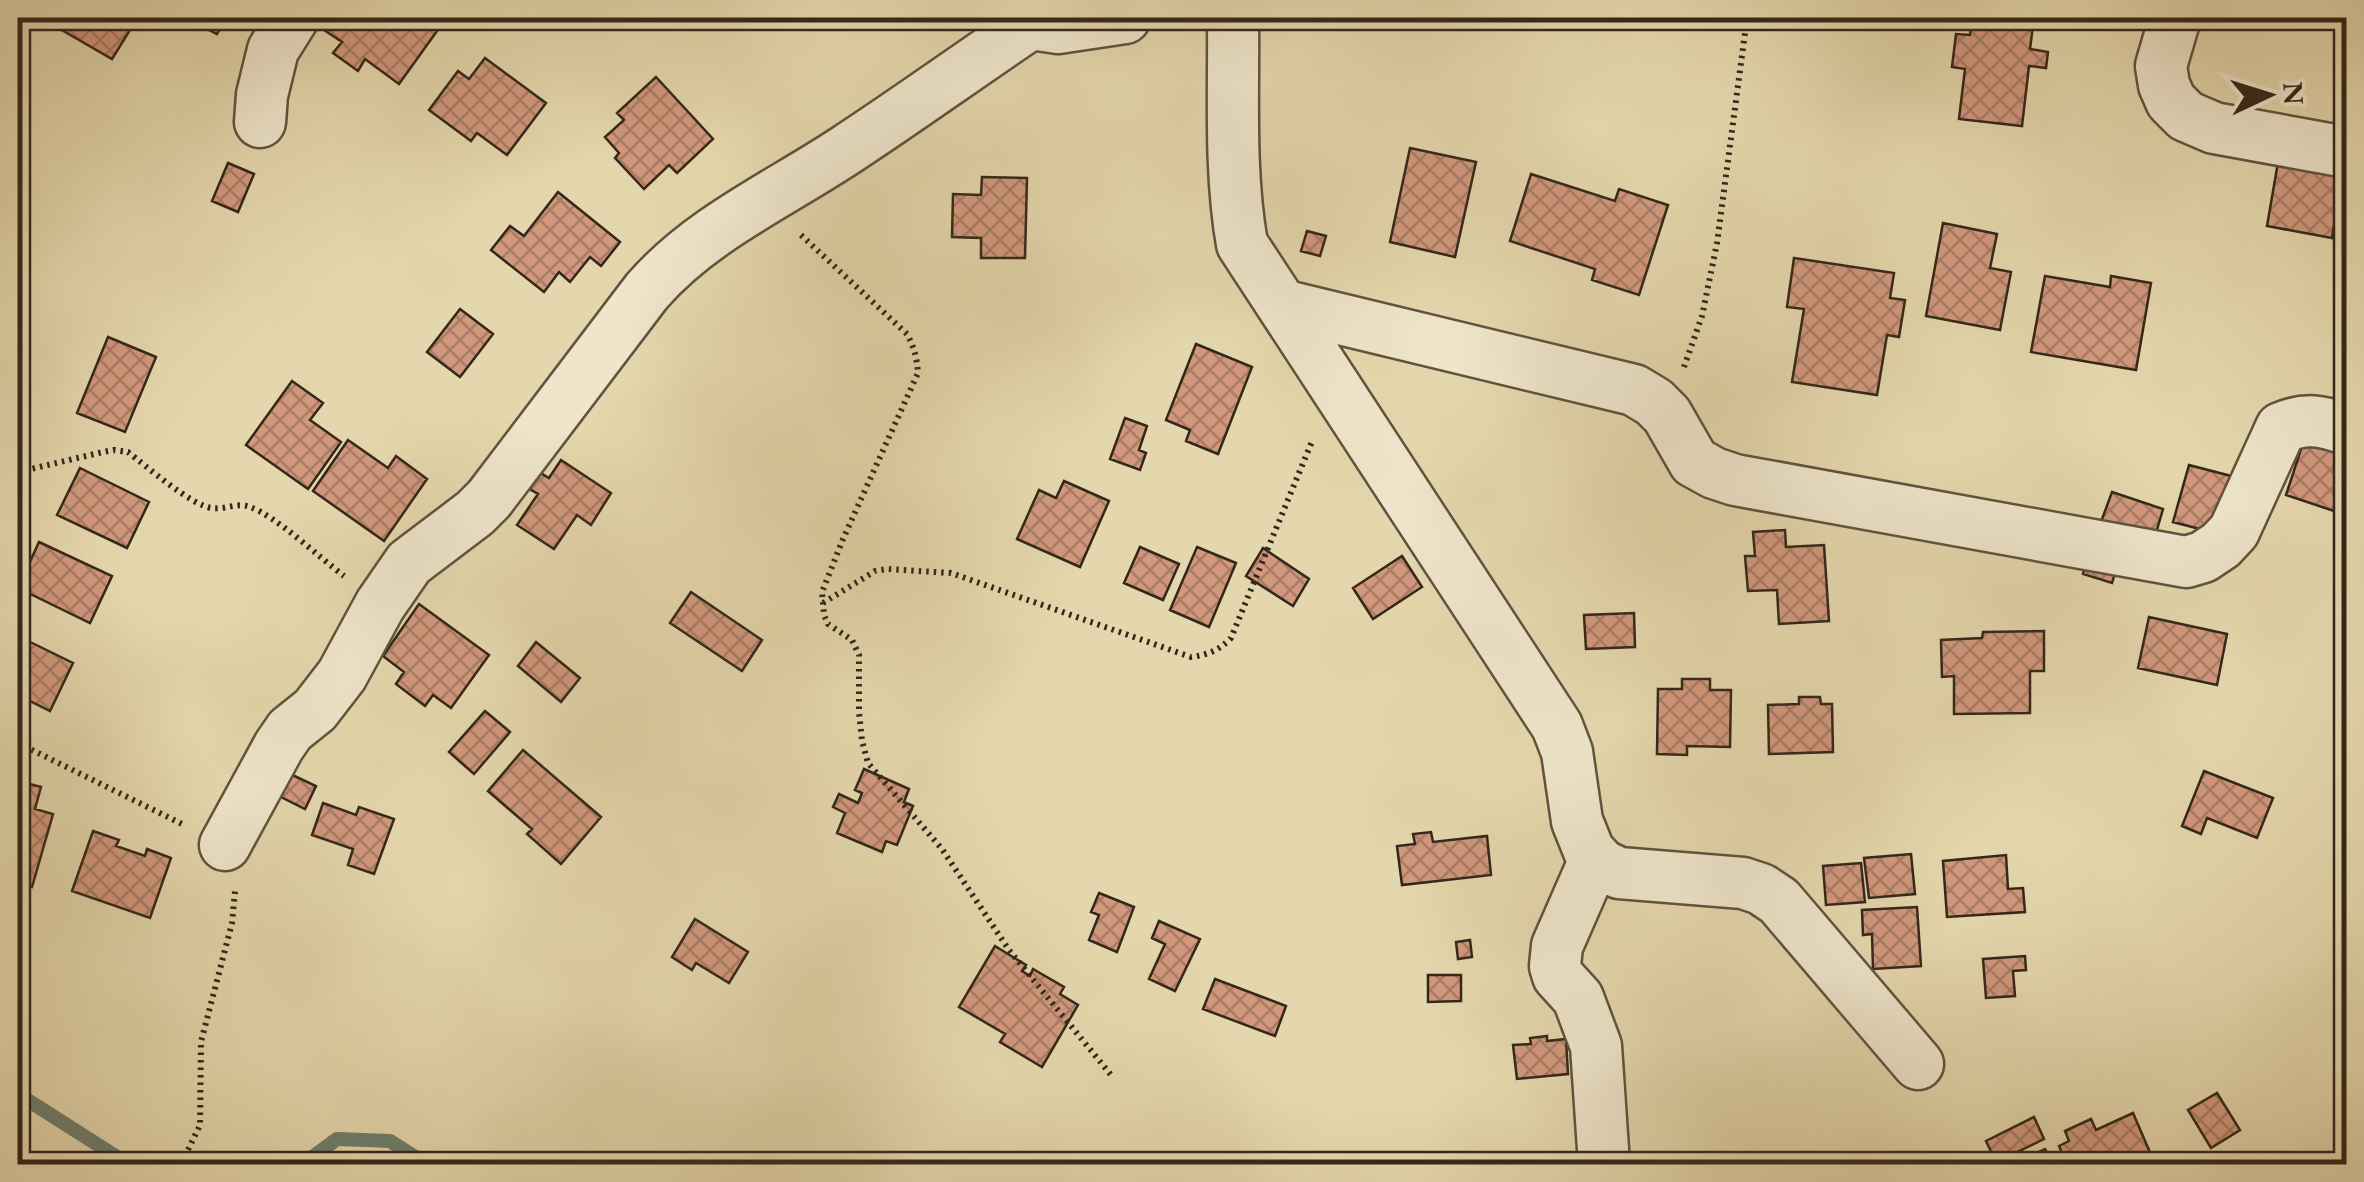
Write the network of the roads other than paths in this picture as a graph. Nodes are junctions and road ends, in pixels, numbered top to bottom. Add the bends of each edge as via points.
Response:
1 (293, 18) edge
2 (1125, 18) edge
3 (1234, 18) edge
4 (2175, 18) edge
5 (1011, 21) edge
6 (260, 122) dead end
7 (2346, 152) edge
8 (1282, 305) junction
9 (2346, 429) edge
10 (225, 845) road end
11 (1595, 859) junction
12 (1918, 1064) dead end
13 (1604, 1164) edge

1 - 6 street via 273,50
2 - 5 street via 1058,28
3 - 8 street via 1239,229
4 - 7 street via 2161,66 2171,101 2186,116 2214,128
5 - 10 street via 844,152 668,267 489,499 409,563 342,675 279,746
8 - 9 street via 1634,390 1667,415 1694,462 1735,480 2186,562 2234,532 2281,428 2319,420
8 - 11 street via 1557,726 1577,821
11 - 12 street via 1619,873 1743,883 1780,901
11 - 13 street via 1557,946 1555,966 1578,998 1596,1046

